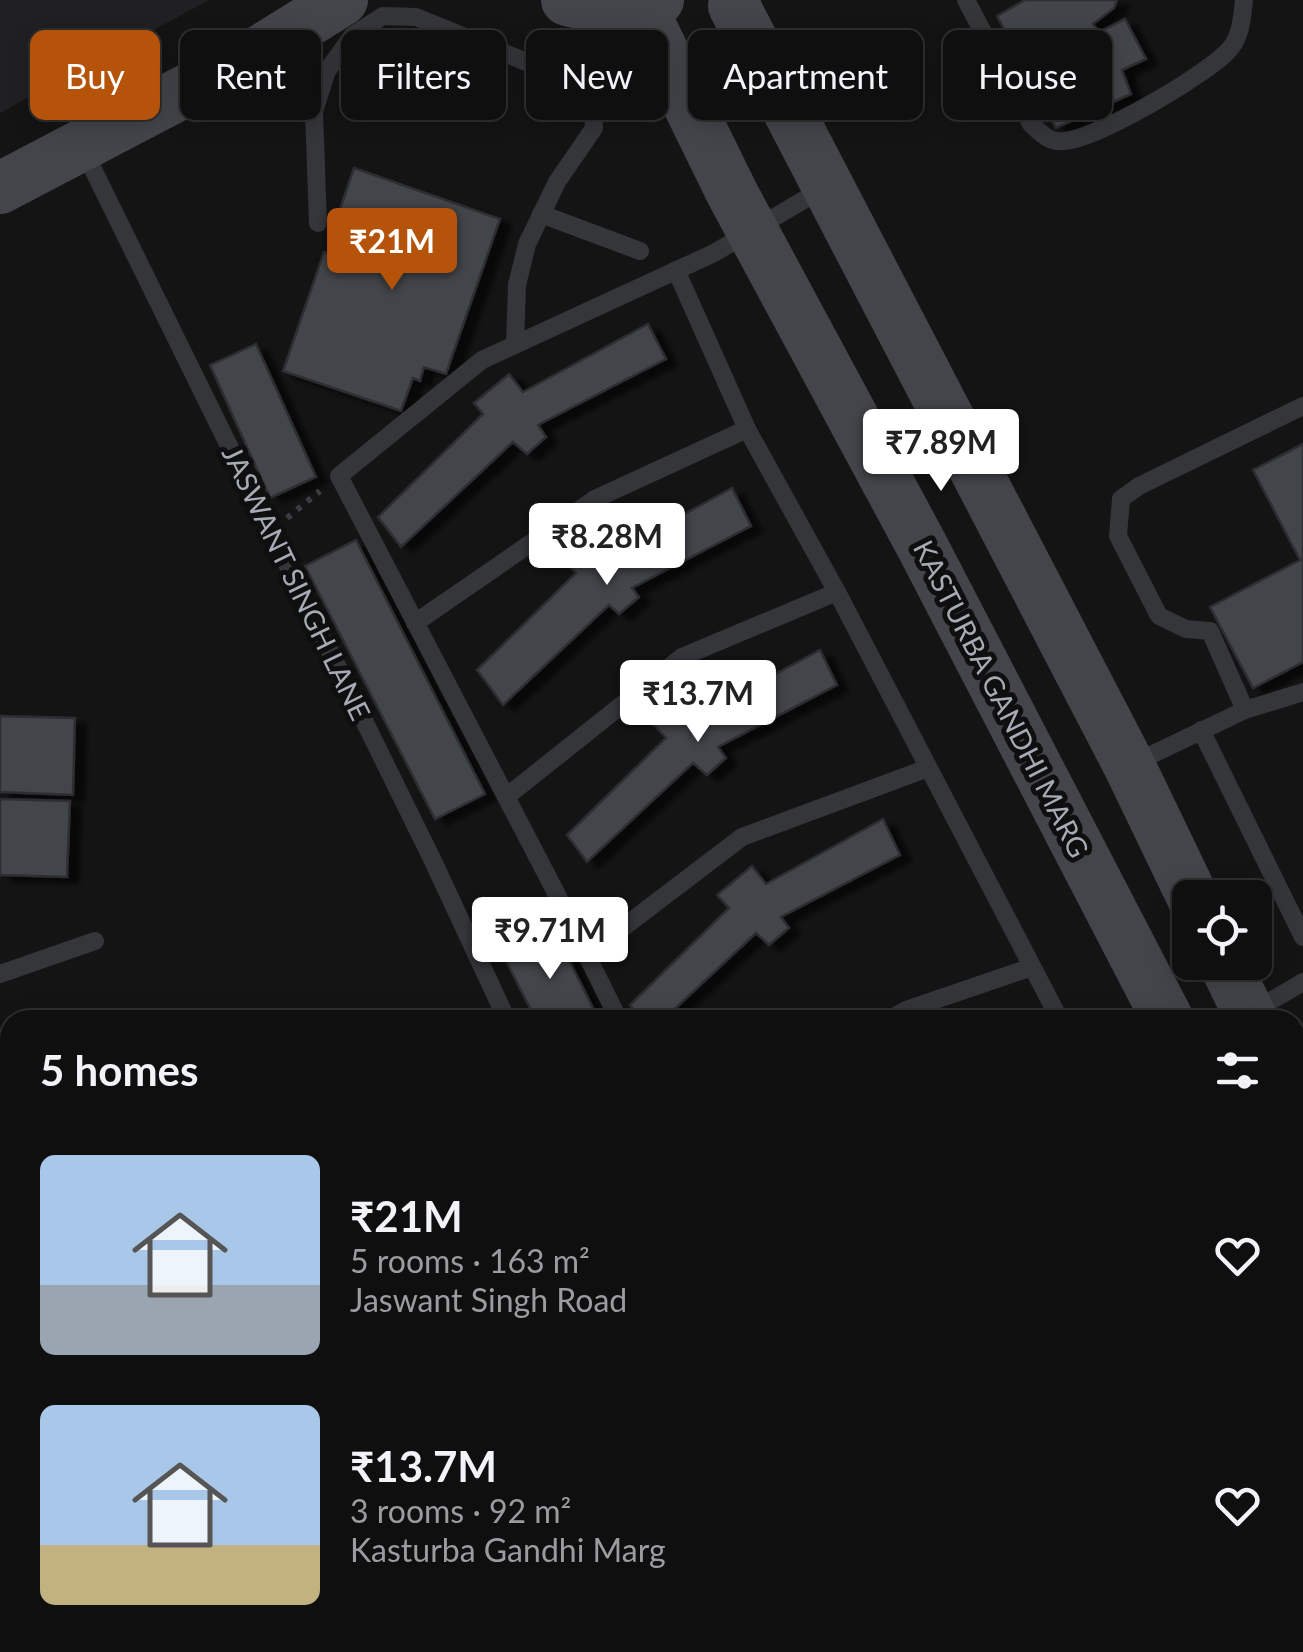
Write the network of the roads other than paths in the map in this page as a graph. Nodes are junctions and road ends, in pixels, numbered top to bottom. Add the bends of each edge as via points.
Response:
1 (288, 0) edge
2 (342, 0) edge
3 (567, 0) edge
4 (736, 0) edge
5 (966, 0) edge
6 (1244, 0) edge
7 (649, 3) edge
8 (76, 135) junction
9 (0, 158) edge
10 (828, 186) junction
11 (0, 188) edge
12 (541, 214) junction
13 (318, 223) dead end
14 (752, 229) junction
15 (640, 251) dead end
16 (676, 270) junction
17 (515, 345) junction
18 (1303, 406) edge
19 (747, 429) junction
20 (836, 592) junction
21 (415, 623) junction
22 (1303, 692) edge
23 (1245, 710) junction
24 (1201, 730) junction
25 (1129, 765) junction
26 (928, 768) junction
27 (506, 797) junction
28 (1184, 880) edge
29 (1303, 937) edge
30 (95, 941) dead end
31 (587, 955) junction
32 (1032, 967) junction
33 (0, 974) edge
34 (1233, 980) edge
35 (1303, 982) edge
36 (503, 1010) edge
37 (614, 1010) edge
38 (906, 1010) edge
39 (1055, 1010) edge
40 (1163, 1010) edge
41 (1247, 1010) edge
42 (1261, 1010) edge

1 - 8 main road
2 - 8 main road via 254,55
3 - 7 main road via 594,7
4 - 10 main road
5 - 6 lane via 1030,124 1061,142 1087,137 1163,98 1229,50 1242,26
7 - 14 main road, KASTURBA GANDHI MARG
8 - 9 main road
8 - 11 main road
8 - 36 lane, JASWANT SINGH LANE
10 - 14 lane
10 - 25 main road
12 - 13 lane via 594,128 592,101 578,83 416,16 384,16 352,35 327,72 314,111
12 - 15 lane
12 - 17 lane via 516,286
14 - 16 lane
14 - 40 main road, KASTURBA GANDHI MARG
16 - 17 lane
16 - 19 lane
17 - 21 lane via 482,360 339,476
18 - 23 lane via 1121,499 1118,536 1160,616 1210,631
19 - 20 lane
19 - 21 lane via 594,499
20 - 26 lane
20 - 27 lane via 682,657
21 - 27 lane
22 - 23 lane
23 - 24 lane
24 - 25 lane
24 - 29 lane
25 - 28 main road
26 - 31 lane via 742,837
26 - 32 lane
27 - 31 lane
30 - 33 lane
31 - 37 lane
32 - 38 lane
32 - 39 lane
34 - 41 main road
35 - 42 lane

